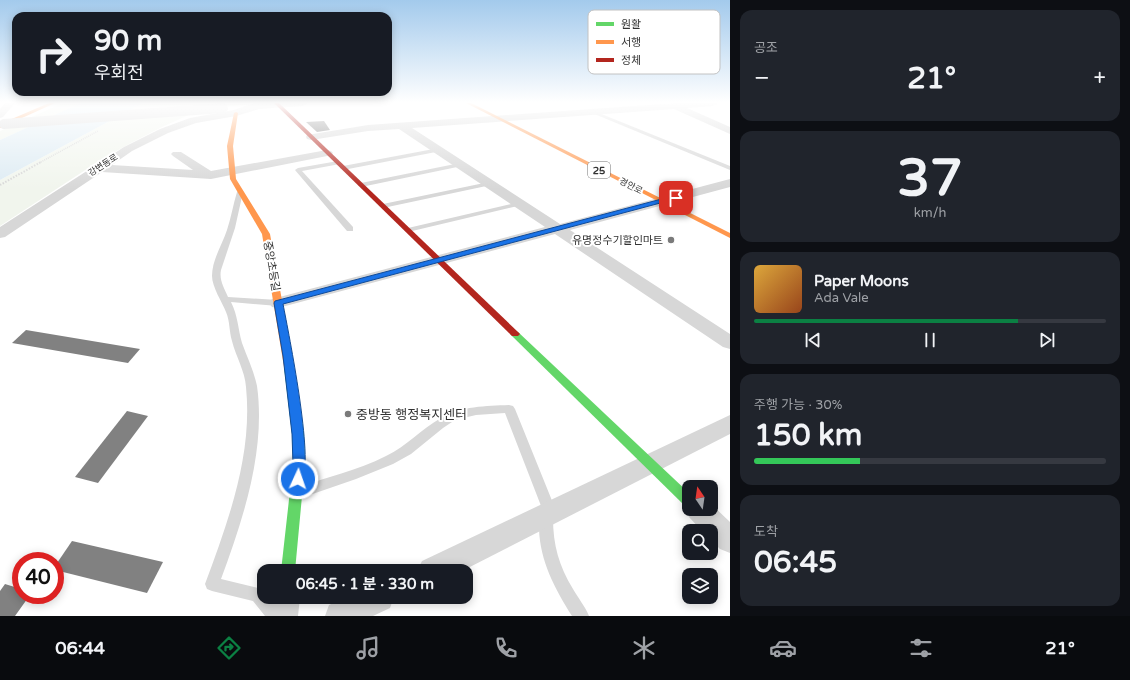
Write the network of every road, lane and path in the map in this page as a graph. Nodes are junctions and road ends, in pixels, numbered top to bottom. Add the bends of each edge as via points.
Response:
1 (97, 132) edge
2 (163, 132) edge
3 (233, 132) edge
4 (306, 132) edge
5 (342, 132) edge
6 (411, 132) edge
7 (525, 132) edge
8 (642, 132) edge
9 (311, 137) junction
10 (439, 150) junction
11 (327, 153) junction
12 (177, 154) dead end
13 (460, 164) junction
14 (340, 165) junction
15 (98, 168) junction
16 (730, 168) edge
17 (232, 172) junction
18 (208, 175) junction
19 (489, 184) junction
20 (730, 184) edge
21 (0, 185) edge
22 (361, 185) junction
23 (240, 192) junction
24 (662, 202) junction
25 (520, 204) junction
26 (383, 206) junction
27 (350, 229) dead end
28 (558, 229) junction
29 (408, 230) junction
30 (0, 234) edge
31 (730, 236) edge
32 (439, 260) junction
33 (224, 299) junction
34 (278, 303) junction
35 (730, 343) edge
36 (730, 424) edge
37 (650, 463) junction
38 (682, 493) edge
39 (296, 494) junction
40 (548, 514) junction
41 (705, 516) edge
42 (730, 540) edge
43 (289, 564) edge
44 (446, 564) edge
45 (285, 604) edge
46 (365, 604) edge
47 (275, 616) edge
48 (284, 616) edge
49 (340, 616) edge
50 (581, 616) edge

1 - 21 path
2 - 15 street, 강변동로
3 - 17 street, 중앙초등길 via 230,146
4 - 9 street
5 - 9 street
6 - 10 street
7 - 24 street, 경안로 / 25
8 - 16 lane
9 - 11 street
10 - 13 street
10 - 14 lane
11 - 14 street
11 - 17 street
12 - 18 street
13 - 19 street
13 - 22 lane
14 - 22 street
14 - 27 lane via 298,170
15 - 18 street
15 - 30 street, 강변동로
17 - 18 street
17 - 23 street, 중앙초등길
19 - 25 street
19 - 26 lane
20 - 24 street
22 - 26 street
23 - 33 lane via 216,277
23 - 34 street, 중앙초등길 via 266,234
24 - 28 street
24 - 31 street, 경안로 / 25
25 - 28 street
25 - 29 lane
26 - 29 street
28 - 32 street
28 - 35 street
29 - 32 street
32 - 34 street
32 - 37 street
33 - 34 lane
33 - 47 lane via 232,313 237,341 249,376 252,393 252,436 245,486 212,584 257,594
34 - 39 street, 중앙초등길 via 298,434
36 - 37 street
37 - 38 street
37 - 40 street
39 - 40 lane via 372,468 400,455 444,421 455,416 474,411 509,409
39 - 43 street, 중앙초등길
40 - 44 street
40 - 50 lane via 546,539 550,556
41 - 42 street
45 - 48 street
46 - 49 street

